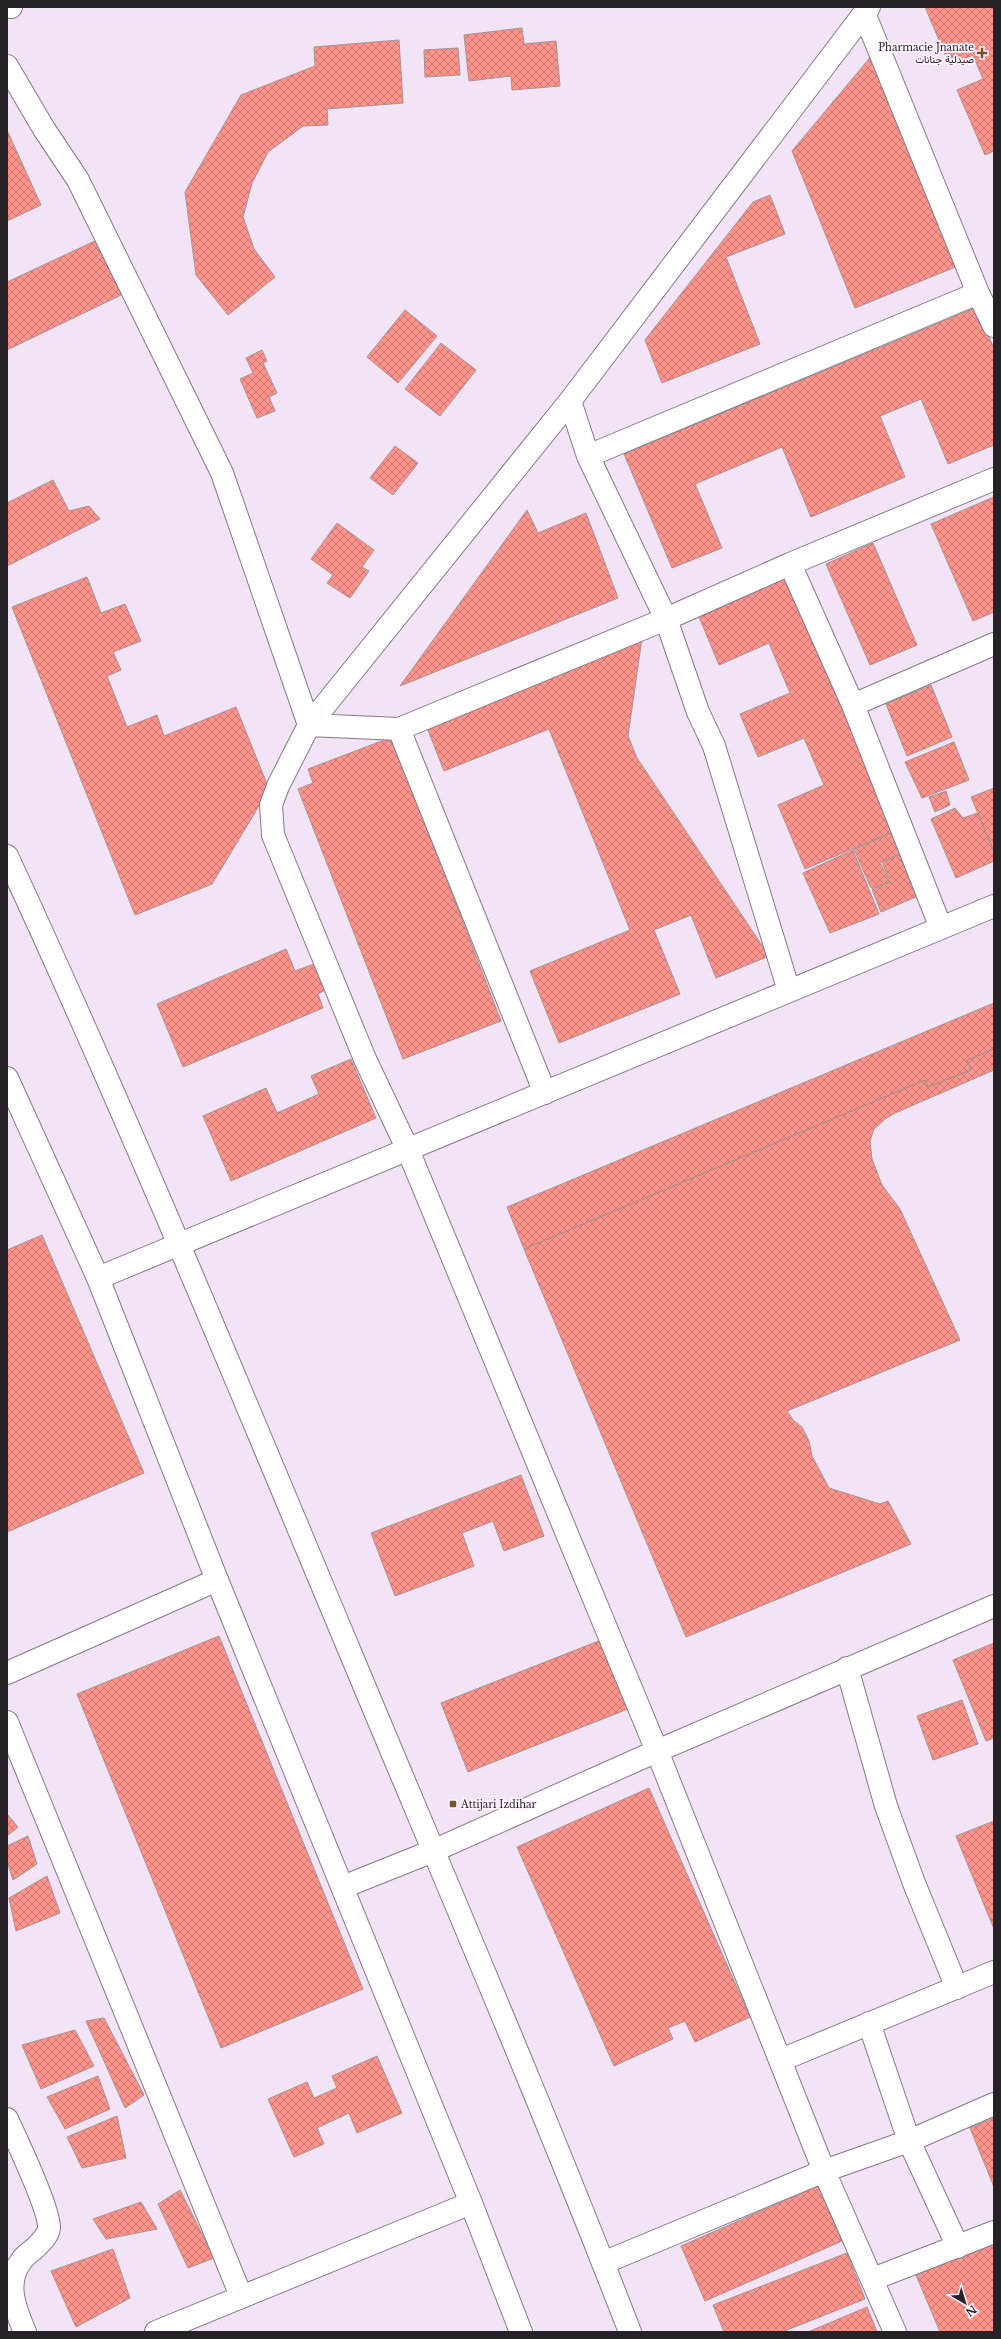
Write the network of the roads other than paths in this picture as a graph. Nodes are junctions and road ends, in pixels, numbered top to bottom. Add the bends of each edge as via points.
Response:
1 (7, 7) edge
2 (11, 7) edge
3 (866, 10) edge
4 (7, 66) edge
5 (978, 293) junction
6 (994, 326) edge
7 (570, 401) junction
8 (588, 456) junction
9 (994, 479) edge
10 (790, 564) junction
11 (666, 620) junction
12 (994, 644) edge
13 (853, 705) junction
14 (309, 725) junction
15 (399, 730) junction
16 (7, 856) edge
17 (994, 906) edge
18 (941, 928) junction
19 (789, 991) junction
20 (7, 1078) edge
21 (545, 1093) junction
22 (408, 1150) junction
23 (180, 1244) junction
24 (98, 1278) junction
25 (217, 1580) junction
26 (994, 1606) edge
27 (847, 1668) junction
28 (7, 1673) edge
29 (7, 1722) edge
30 (657, 1751) junction
31 (433, 1851) junction
32 (342, 1887) junction
33 (994, 1972) edge
34 (957, 1988) junction
35 (869, 2023) junction
36 (781, 2060) junction
37 (994, 2104) edge
38 (7, 2119) edge
39 (909, 2141) junction
40 (824, 2171) junction
41 (471, 2203) junction
42 (994, 2232) edge
43 (958, 2246) junction
44 (603, 2263) junction
45 (873, 2279) junction
46 (242, 2296) junction
47 (25, 2332) edge
48 (156, 2332) edge
49 (521, 2332) edge
50 (630, 2332) edge
51 (894, 2332) edge

1 - 2 street
3 - 5 street
3 - 7 street
4 - 14 street via 78,180 222,473
5 - 6 street
5 - 8 street
7 - 8 street
7 - 14 street
8 - 11 street
9 - 10 street
10 - 11 street
10 - 13 street
11 - 15 street
11 - 19 street via 698,712 714,746
12 - 13 street
13 - 18 street
14 - 15 street
14 - 22 street via 271,805 273,835 365,1059
15 - 21 street
16 - 23 street via 64,978
17 - 18 street
18 - 19 street
19 - 21 street
20 - 24 street
21 - 22 street
22 - 23 street
22 - 30 street
23 - 24 street
23 - 31 street
24 - 25 street
25 - 28 street
25 - 32 street
26 - 27 street
27 - 30 street
27 - 34 street via 886,1806
29 - 46 street
30 - 31 street
30 - 36 street
31 - 32 street
31 - 44 street
32 - 41 street
33 - 34 street
34 - 35 street
35 - 36 street
35 - 39 street
36 - 40 street
37 - 39 street
38 - 47 street via 39,2194 49,2228 44,2240 22,2259 15,2271 12,2286 15,2307
39 - 40 street
39 - 43 street
40 - 44 street
40 - 45 street
41 - 46 street
41 - 49 street
42 - 43 street
43 - 45 street
44 - 50 street
45 - 51 street
46 - 48 street

